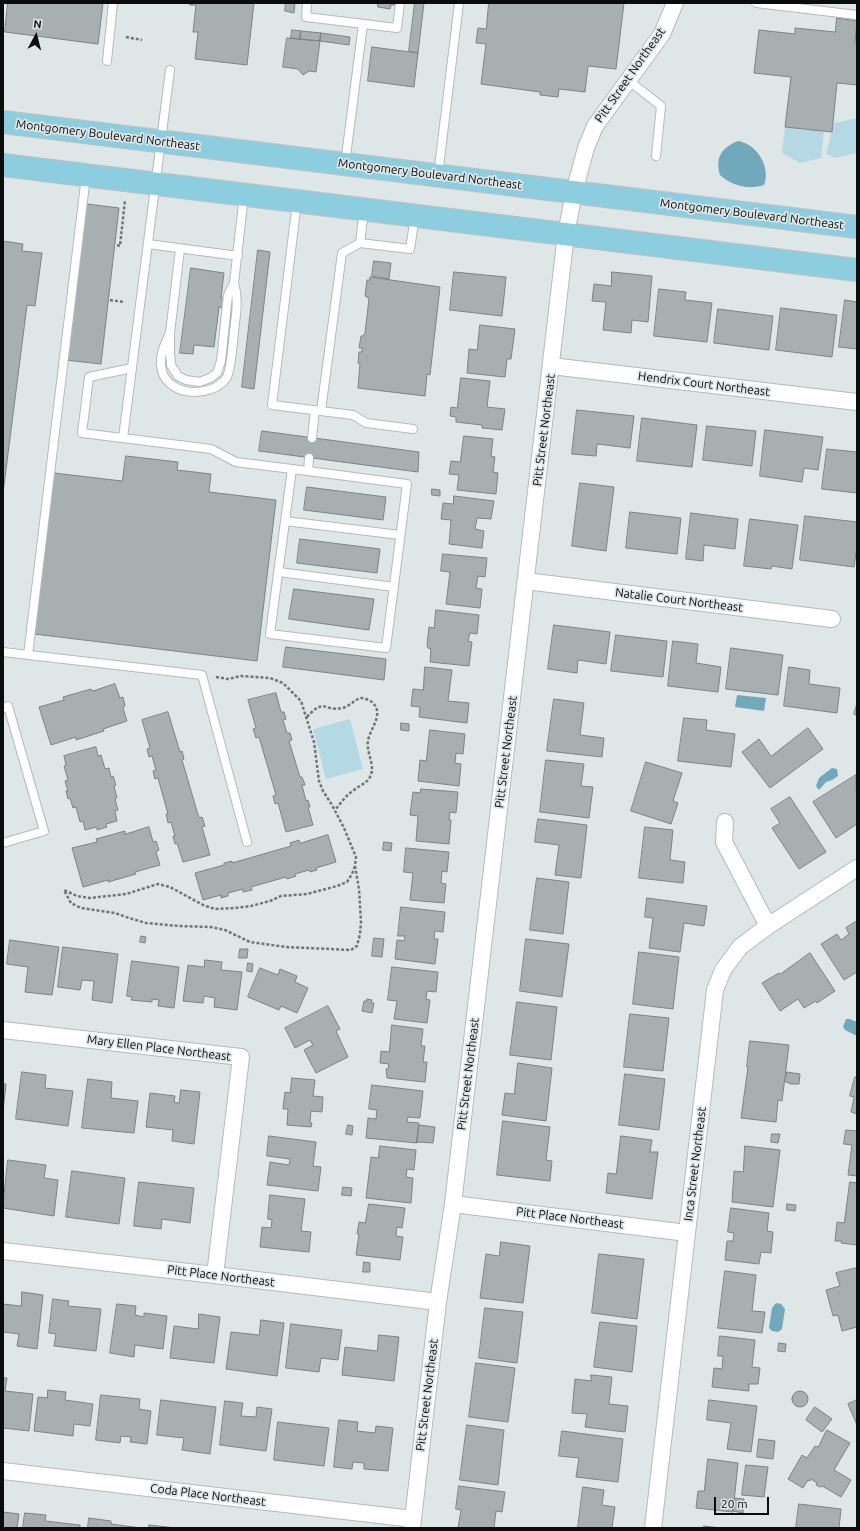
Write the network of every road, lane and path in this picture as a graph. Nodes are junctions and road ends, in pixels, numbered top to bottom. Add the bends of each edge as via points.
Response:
1 (113, 3) edge
2 (307, 3) edge
3 (400, 3) edge
4 (459, 3) edge
5 (675, 3) edge
6 (756, 3) edge
7 (857, 14) edge
8 (363, 24) junction
9 (126, 37) dead end
10 (142, 40) dead end
11 (107, 61) dead end
12 (170, 70) dead end
13 (628, 80) junction
14 (3, 122) edge
15 (161, 141) junction
16 (656, 156) dead end
17 (345, 164) junction
18 (3, 165) edge
19 (86, 175) junction
20 (438, 175) junction
21 (155, 184) junction
22 (574, 192) junction
23 (244, 194) junction
24 (125, 197) dead end
25 (298, 201) junction
26 (364, 209) junction
27 (415, 215) junction
28 (857, 227) edge
29 (566, 234) junction
30 (360, 243) junction
31 (148, 244) junction
32 (117, 245) dead end
33 (180, 249) junction
34 (238, 256) junction
35 (857, 270) edge
36 (234, 283) junction
37 (110, 300) dead end
38 (124, 302) dead end
39 (170, 333) junction
40 (551, 366) junction
41 (132, 368) junction
42 (857, 402) edge
43 (318, 411) junction
44 (413, 429) dead end
45 (124, 438) junction
46 (312, 438) dead end
47 (309, 458) dead end
48 (292, 469) junction
49 (308, 471) junction
50 (285, 521) junction
51 (400, 535) junction
52 (279, 572) junction
53 (526, 581) junction
54 (394, 587) junction
55 (832, 619) dead end
56 (3, 652) edge
57 (28, 655) junction
58 (202, 675) junction
59 (3, 708) edge
60 (307, 717) junction
61 (334, 810) junction
62 (725, 822) dead end
63 (247, 842) dead end
64 (3, 843) edge
65 (355, 866) junction
66 (857, 868) edge
67 (768, 926) junction
68 (3, 1030) edge
69 (453, 1204) junction
70 (687, 1232) junction
71 (3, 1251) edge
72 (215, 1274) junction
73 (438, 1302) junction
74 (3, 1471) edge
75 (412, 1523) edge
76 (653, 1528) edge

1 - 11 lane
2 - 8 lane via 306,17
3 - 8 lane via 397,28
4 - 20 lane
5 - 13 street, Pitt Street Northeast via 662,34
6 - 7 lane
8 - 17 lane
9 - 10 path
12 - 15 lane
13 - 16 lane via 661,106
13 - 22 street, Pitt Street Northeast via 595,126
14 - 15 main road, Montgomery Boulevard Northeast
15 - 17 main road, Montgomery Boulevard Northeast
15 - 21 lane
17 - 20 main road, Montgomery Boulevard Northeast
18 - 19 main road
19 - 21 main road
19 - 57 lane
20 - 22 main road, Montgomery Boulevard Northeast
21 - 23 main road
21 - 31 lane
22 - 28 main road, Montgomery Boulevard Northeast
22 - 29 street, Pitt Street Northeast
23 - 25 main road
23 - 34 lane
24 - 32 path via 120,246
25 - 26 main road
25 - 43 lane via 272,405
26 - 27 main road
26 - 30 lane
27 - 29 main road
27 - 30 lane via 410,249
29 - 35 main road
29 - 40 street, Pitt Street Northeast
30 - 43 lane via 342,253
31 - 33 lane
31 - 41 lane
33 - 34 lane
33 - 39 lane
34 - 36 lane
36 - 39 lane via 228,295 221,361 217,373 200,382 178,376 171,365
36 - 39 lane via 238,296 232,353 227,376 217,387 200,393 178,389 169,384 163,375 161,354
37 - 38 path
40 - 42 street, Hendrix Court Northeast
40 - 53 street, Pitt Street Northeast
41 - 45 lane
41 - 45 lane via 89,377 82,433
43 - 44 lane via 353,415 366,423
43 - 46 lane
45 - 48 lane via 211,449 236,462
47 - 49 lane
48 - 49 lane
48 - 50 lane
49 - 51 lane via 407,484
50 - 51 lane
50 - 52 lane
51 - 54 lane
52 - 54 lane
52 - 54 lane via 270,634 386,648
53 - 55 street, Natalie Court Northeast
53 - 69 street, Pitt Street Northeast
56 - 57 lane
57 - 58 lane
58 - 60 path via 270,678 283,682 301,701
58 - 63 lane
59 - 64 lane via 8,706 44,831
60 - 61 path via 314,742 319,781
60 - 61 path via 315,708 326,705 343,708 361,698 376,705 378,713 368,742 371,775 366,783 354,790
61 - 65 path via 356,857
62 - 67 street via 724,842
65 - 65 path via 347,882 337,886 307,894 280,896 251,906 234,908 215,909 170,887 158,884 126,894 90,898 64,890 71,903 81,908 115,912 146,923 211,927 225,930 250,942 286,947 352,950 358,946 360,934 359,889
66 - 67 street, Inca Street Northeast
67 - 70 street, Inca Street Northeast via 740,947 723,970 715,990
68 - 72 street, Mary Ellen Place Northeast via 241,1057
69 - 70 street, Pitt Place Northeast
69 - 73 street, Pitt Street Northeast
70 - 76 street, Inca Street Northeast
71 - 72 street, Pitt Place Northeast
72 - 73 street, Pitt Place Northeast
73 - 75 street, Pitt Street Northeast
74 - 75 street, Coda Place Northeast

